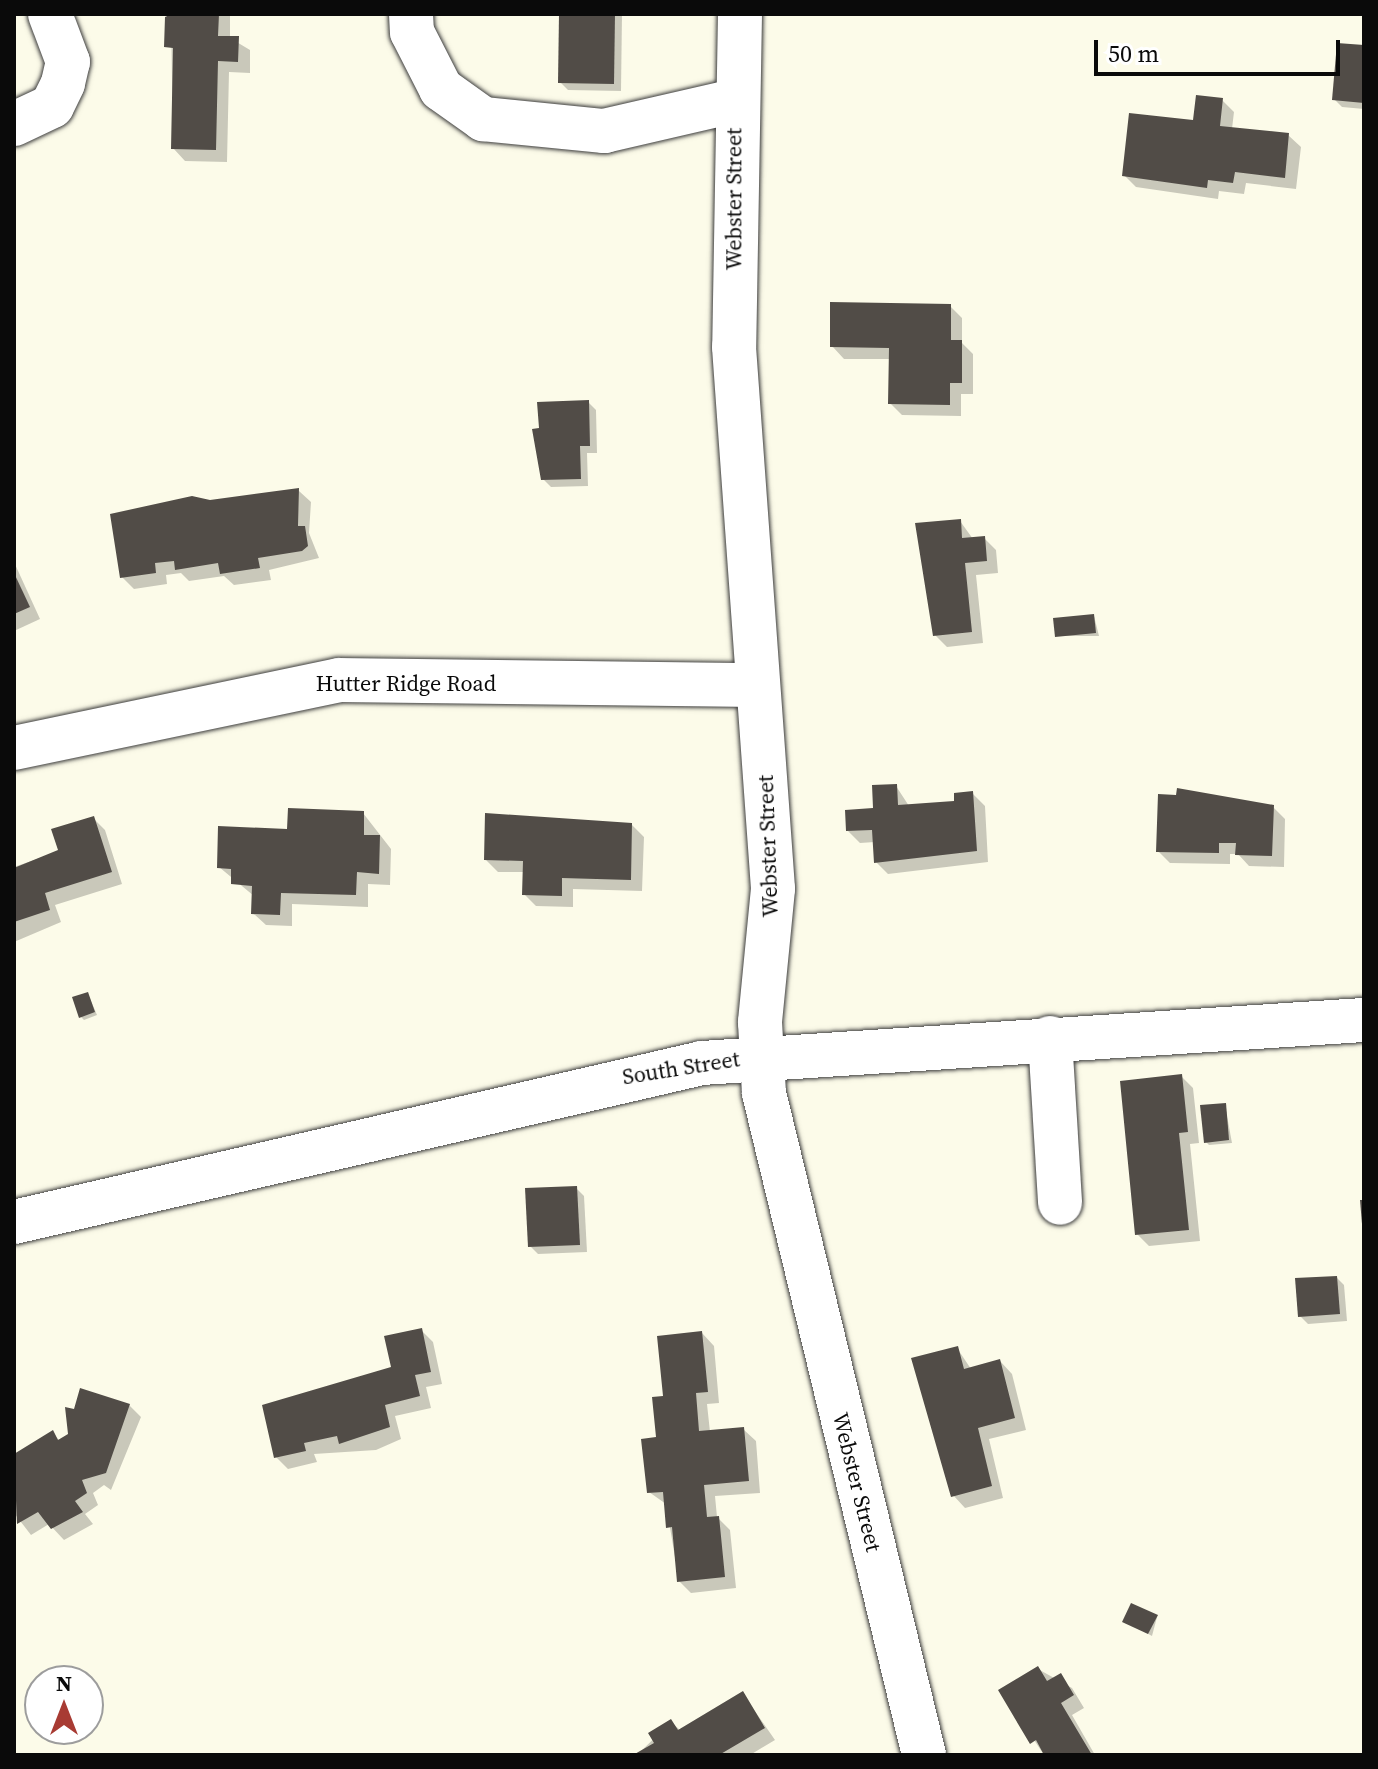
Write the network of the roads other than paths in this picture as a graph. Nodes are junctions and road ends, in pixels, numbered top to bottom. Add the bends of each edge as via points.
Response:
1 (50, 14) edge
2 (411, 14) edge
3 (740, 14) edge
4 (734, 101) junction
5 (14, 124) edge
6 (757, 685) junction
7 (14, 748) edge
8 (1364, 1020) edge
9 (1050, 1038) junction
10 (760, 1056) junction
11 (1060, 1203) dead end
12 (14, 1222) edge
13 (924, 1755) edge

1 - 5 street via 68,62 63,83 52,106
2 - 4 street via 412,32 441,89 483,119 604,131
3 - 4 street, Webster Street
4 - 6 street, Webster Street via 734,347
6 - 7 street, Hutter Ridge Road via 339,680
6 - 10 street, Webster Street via 773,889
8 - 9 street, South Street
9 - 10 street, South Street
9 - 11 street
10 - 12 street, South Street via 624,1076
10 - 13 street, Webster Street via 791,1229

